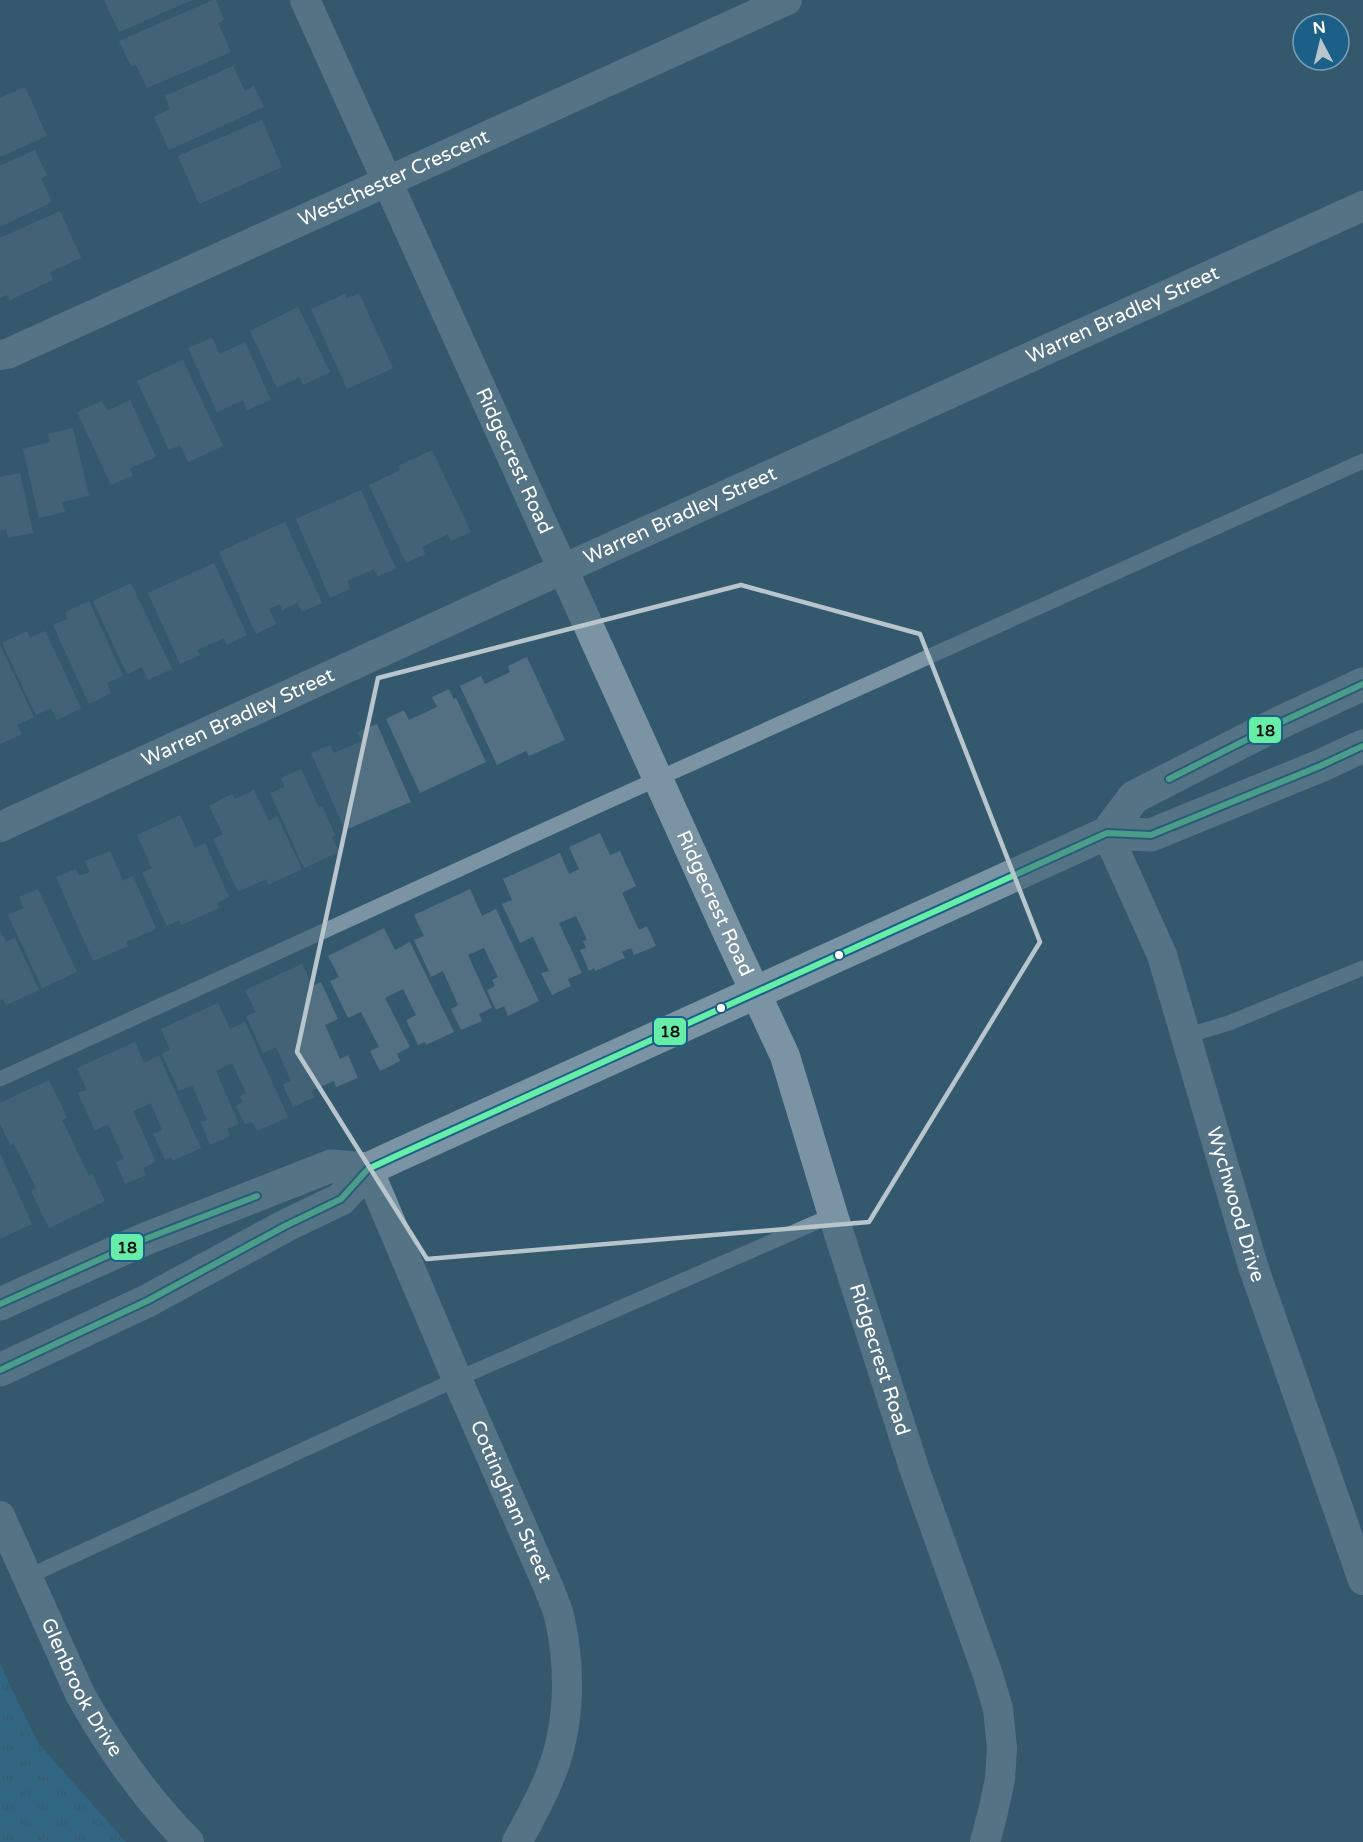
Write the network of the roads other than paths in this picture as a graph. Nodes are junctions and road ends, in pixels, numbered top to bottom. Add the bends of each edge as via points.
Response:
1 (305, 0) edge
2 (787, 0) edge
3 (388, 181) junction
4 (1363, 206) edge
5 (0, 355) edge
6 (1363, 461) edge
7 (564, 569) junction
8 (1363, 684) edge
9 (1363, 746) edge
10 (658, 778) junction
11 (0, 827) edge
12 (1107, 833) junction
13 (1363, 968) edge
14 (755, 992) junction
15 (1186, 1036) junction
16 (0, 1079) edge
17 (368, 1169) junction
18 (833, 1215) junction
19 (0, 1304) edge
20 (0, 1370) edge
21 (457, 1379) junction
22 (0, 1516) edge
23 (27, 1577) junction
24 (1363, 1580) edge
25 (189, 1842) edge
26 (517, 1842) edge
27 (985, 1842) edge

1 - 3 street, Ridgecrest Road
2 - 3 street, Westchester Crescent
3 - 5 street, Westchester Crescent
3 - 7 street, Ridgecrest Road
4 - 7 street, Warren Bradley Street
6 - 10 lane
7 - 10 street, Ridgecrest Road
7 - 11 street, Warren Bradley Street
8 - 12 street via 1134,797
9 - 12 street via 1151,835
10 - 14 street, Ridgecrest Road
10 - 16 lane
12 - 14 street
12 - 15 street, Wychwood Drive via 1162,955
13 - 15 lane via 1229,1023
14 - 17 street
14 - 18 street, Ridgecrest Road via 785,1056
15 - 24 street, Wychwood Drive via 1253,1266
17 - 19 street via 331,1166 145,1239
17 - 20 street via 341,1199 147,1301
17 - 21 street, Cottingham Street
18 - 21 lane
18 - 27 street, Ridgecrest Road via 915,1471 974,1630 998,1709 1000,1779
21 - 23 lane
21 - 26 street, Cottingham Street via 548,1586 560,1618 565,1655 562,1734 551,1774
22 - 23 street, Glenbrook Drive
23 - 25 street, Glenbrook Drive via 80,1694 112,1749

